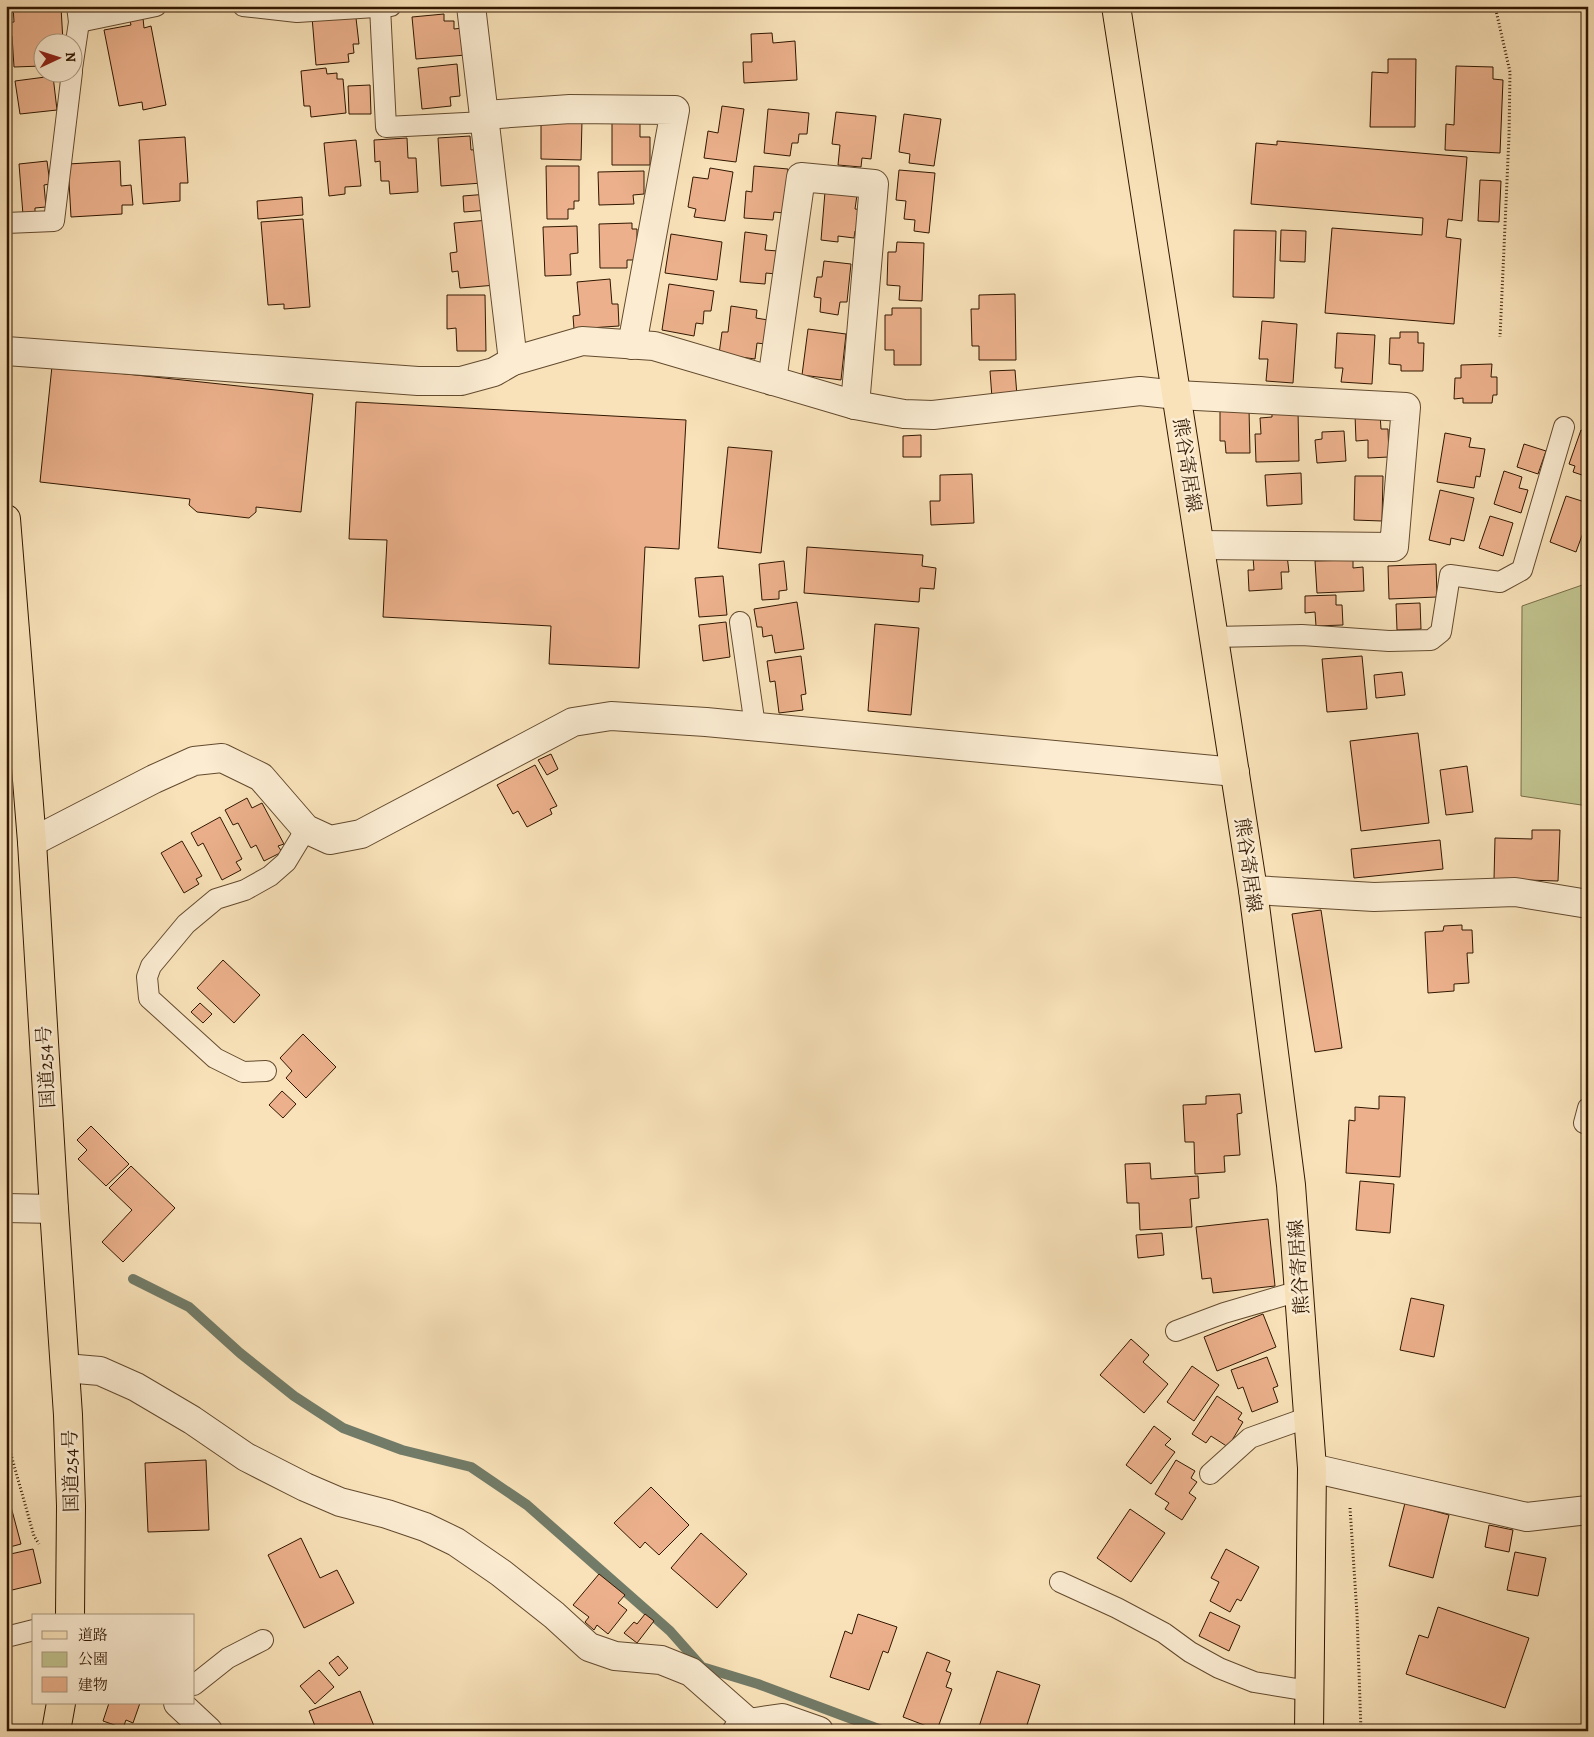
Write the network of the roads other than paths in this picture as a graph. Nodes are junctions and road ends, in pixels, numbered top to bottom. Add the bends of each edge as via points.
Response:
1 (156, 6) edge
2 (242, 6) edge
3 (472, 6) edge
4 (1116, 6) edge
5 (386, 7) edge
6 (78, 14) edge
7 (76, 32) edge
8 (71, 82) edge
9 (484, 119) junction
10 (6, 223) edge
11 (632, 344) junction
12 (6, 350) edge
13 (513, 361) junction
14 (772, 381) junction
15 (1177, 395) junction
16 (855, 405) junction
17 (1564, 428) dead end
18 (6, 519) edge
19 (1200, 544) junction
20 (740, 622) dead end
21 (1214, 637) junction
22 (755, 726) junction
23 (1235, 772) junction
24 (306, 829) junction
25 (32, 842) junction
26 (1253, 890) junction
27 (1588, 904) edge
28 (266, 1071) dead end
29 (6, 1208) edge
30 (54, 1209) junction
31 (1299, 1291) junction
32 (1176, 1331) dead end
33 (65, 1368) junction
34 (1309, 1417) junction
35 (1312, 1468) junction
36 (1210, 1474) dead end
37 (1588, 1510) edge
38 (1060, 1582) dead end
39 (70, 1614) edge
40 (32, 1630) edge
41 (6, 1637) edge
42 (263, 1640) dead end
43 (195, 1684) edge
44 (1310, 1690) junction
45 (61, 1704) edge
46 (179, 1704) edge
47 (743, 1727) edge
48 (56, 1731) edge
49 (208, 1731) edge
50 (819, 1731) edge
51 (1309, 1731) edge

1 - 6 lane
2 - 5 lane via 297,12
3 - 9 street
4 - 15 main road, 熊谷寄居線
5 - 9 lane via 386,127
6 - 7 lane
8 - 10 lane via 54,221
9 - 11 street via 570,109 675,110
9 - 13 street
11 - 13 street via 582,341
11 - 14 street via 654,346
12 - 13 street via 418,381 461,381 494,372
14 - 16 street
14 - 16 street via 801,177 874,184
15 - 16 street via 1140,391 933,415 904,414
15 - 19 main road, 熊谷寄居線
15 - 19 street via 1406,407 1394,547
17 - 21 lane via 1522,570 1500,582 1450,575 1441,632 1431,640 1389,642 1302,635
18 - 25 main road, 国道254号
19 - 21 main road, 熊谷寄居線
20 - 22 lane
21 - 23 main road, 熊谷寄居線
22 - 23 street
22 - 24 street via 611,716 573,722 361,834 330,840
23 - 26 main road, 熊谷寄居線
24 - 25 street via 261,777 222,758 194,761
24 - 28 lane via 286,862 270,876 245,890 216,899 186,924 151,966 147,977 149,998 215,1058 243,1072
25 - 30 main road, 国道254号
26 - 27 street via 1374,897 1515,892
26 - 31 main road, 熊谷寄居線 via 1291,1185
29 - 30 street
30 - 33 main road, 国道254号
31 - 32 lane
31 - 34 main road, 熊谷寄居線
33 - 39 main road, 国道254号 via 71,1506
33 - 47 street via 100,1371 129,1384 192,1420 246,1457 305,1487 340,1502 425,1527 456,1542 554,1615 589,1648 615,1656 661,1660 690,1672
34 - 35 main road, 熊谷寄居線
34 - 36 lane via 1250,1438
35 - 37 street via 1527,1517
35 - 44 main road, 熊谷寄居線
38 - 44 lane via 1117,1608 1219,1668 1254,1682
40 - 41 lane
42 - 43 lane via 228,1658
44 - 51 main road, 熊谷寄居線
45 - 48 main road
46 - 49 street
47 - 50 street via 782,1718

